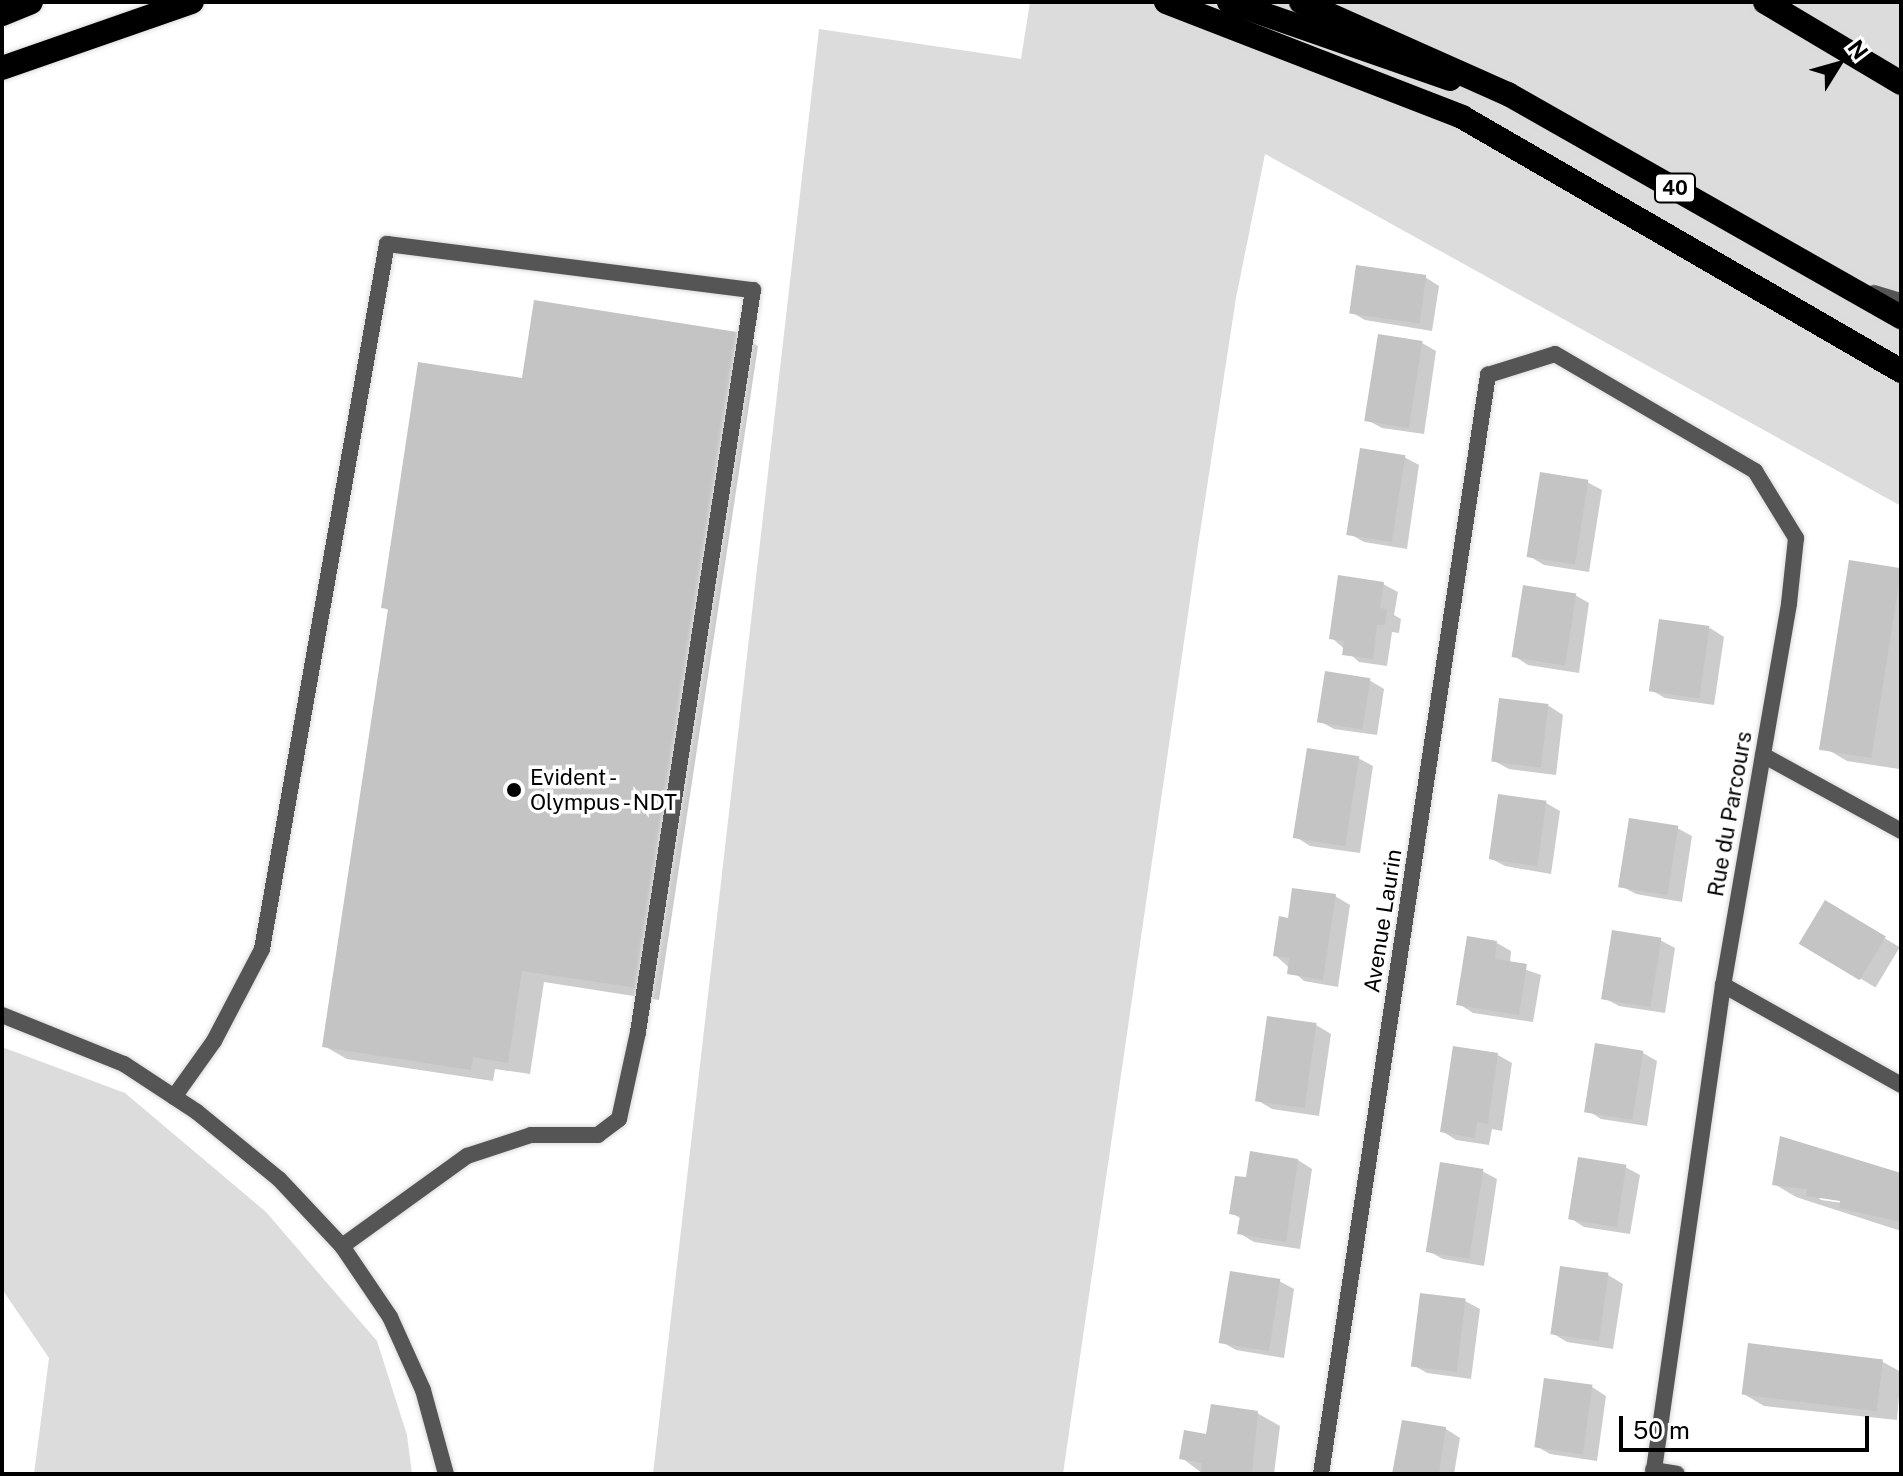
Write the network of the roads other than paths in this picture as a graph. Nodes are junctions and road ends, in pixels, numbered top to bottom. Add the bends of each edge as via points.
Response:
1 (31, 2) edge
2 (192, 2) edge
3 (1166, 2) edge
4 (1229, 2) edge
5 (1301, 2) edge
6 (1765, 2) edge
7 (2, 14) edge
8 (2, 68) edge
9 (1896, 81) edge
10 (1508, 94) junction
11 (1842, 283) junction
12 (1901, 301) edge
13 (1901, 317) edge
14 (1901, 371) edge
15 (1488, 375) joint
16 (1763, 755) junction
17 (1901, 831) edge
18 (1723, 985) junction
19 (2, 1015) edge
20 (1901, 1085) edge
21 (174, 1097) junction
22 (342, 1246) junction
23 (1653, 1472) edge
24 (446, 1474) edge
25 (1321, 1474) edge
26 (1677, 1474) edge

1 - 7 highway
2 - 8 highway
3 - 14 highway via 1462,117
4 - 10 highway via 1403,66
5 - 10 highway, 40
6 - 9 highway
10 - 11 highway, 40
11 - 12 street
11 - 13 highway, 40
15 - 16 street, Rue du Parcours via 1555,354 1755,471 1796,538
15 - 25 street, Avenue Laurin
16 - 17 street
16 - 18 street, Rue du Parcours
18 - 20 street
18 - 23 street, Rue du Parcours
19 - 21 street via 124,1064
21 - 22 street via 279,1179
21 - 22 street via 214,1041 262,949 387,244 753,290 641,1017 619,1119 598,1135 531,1135 467,1156
22 - 24 street via 390,1317 423,1390
23 - 26 street

